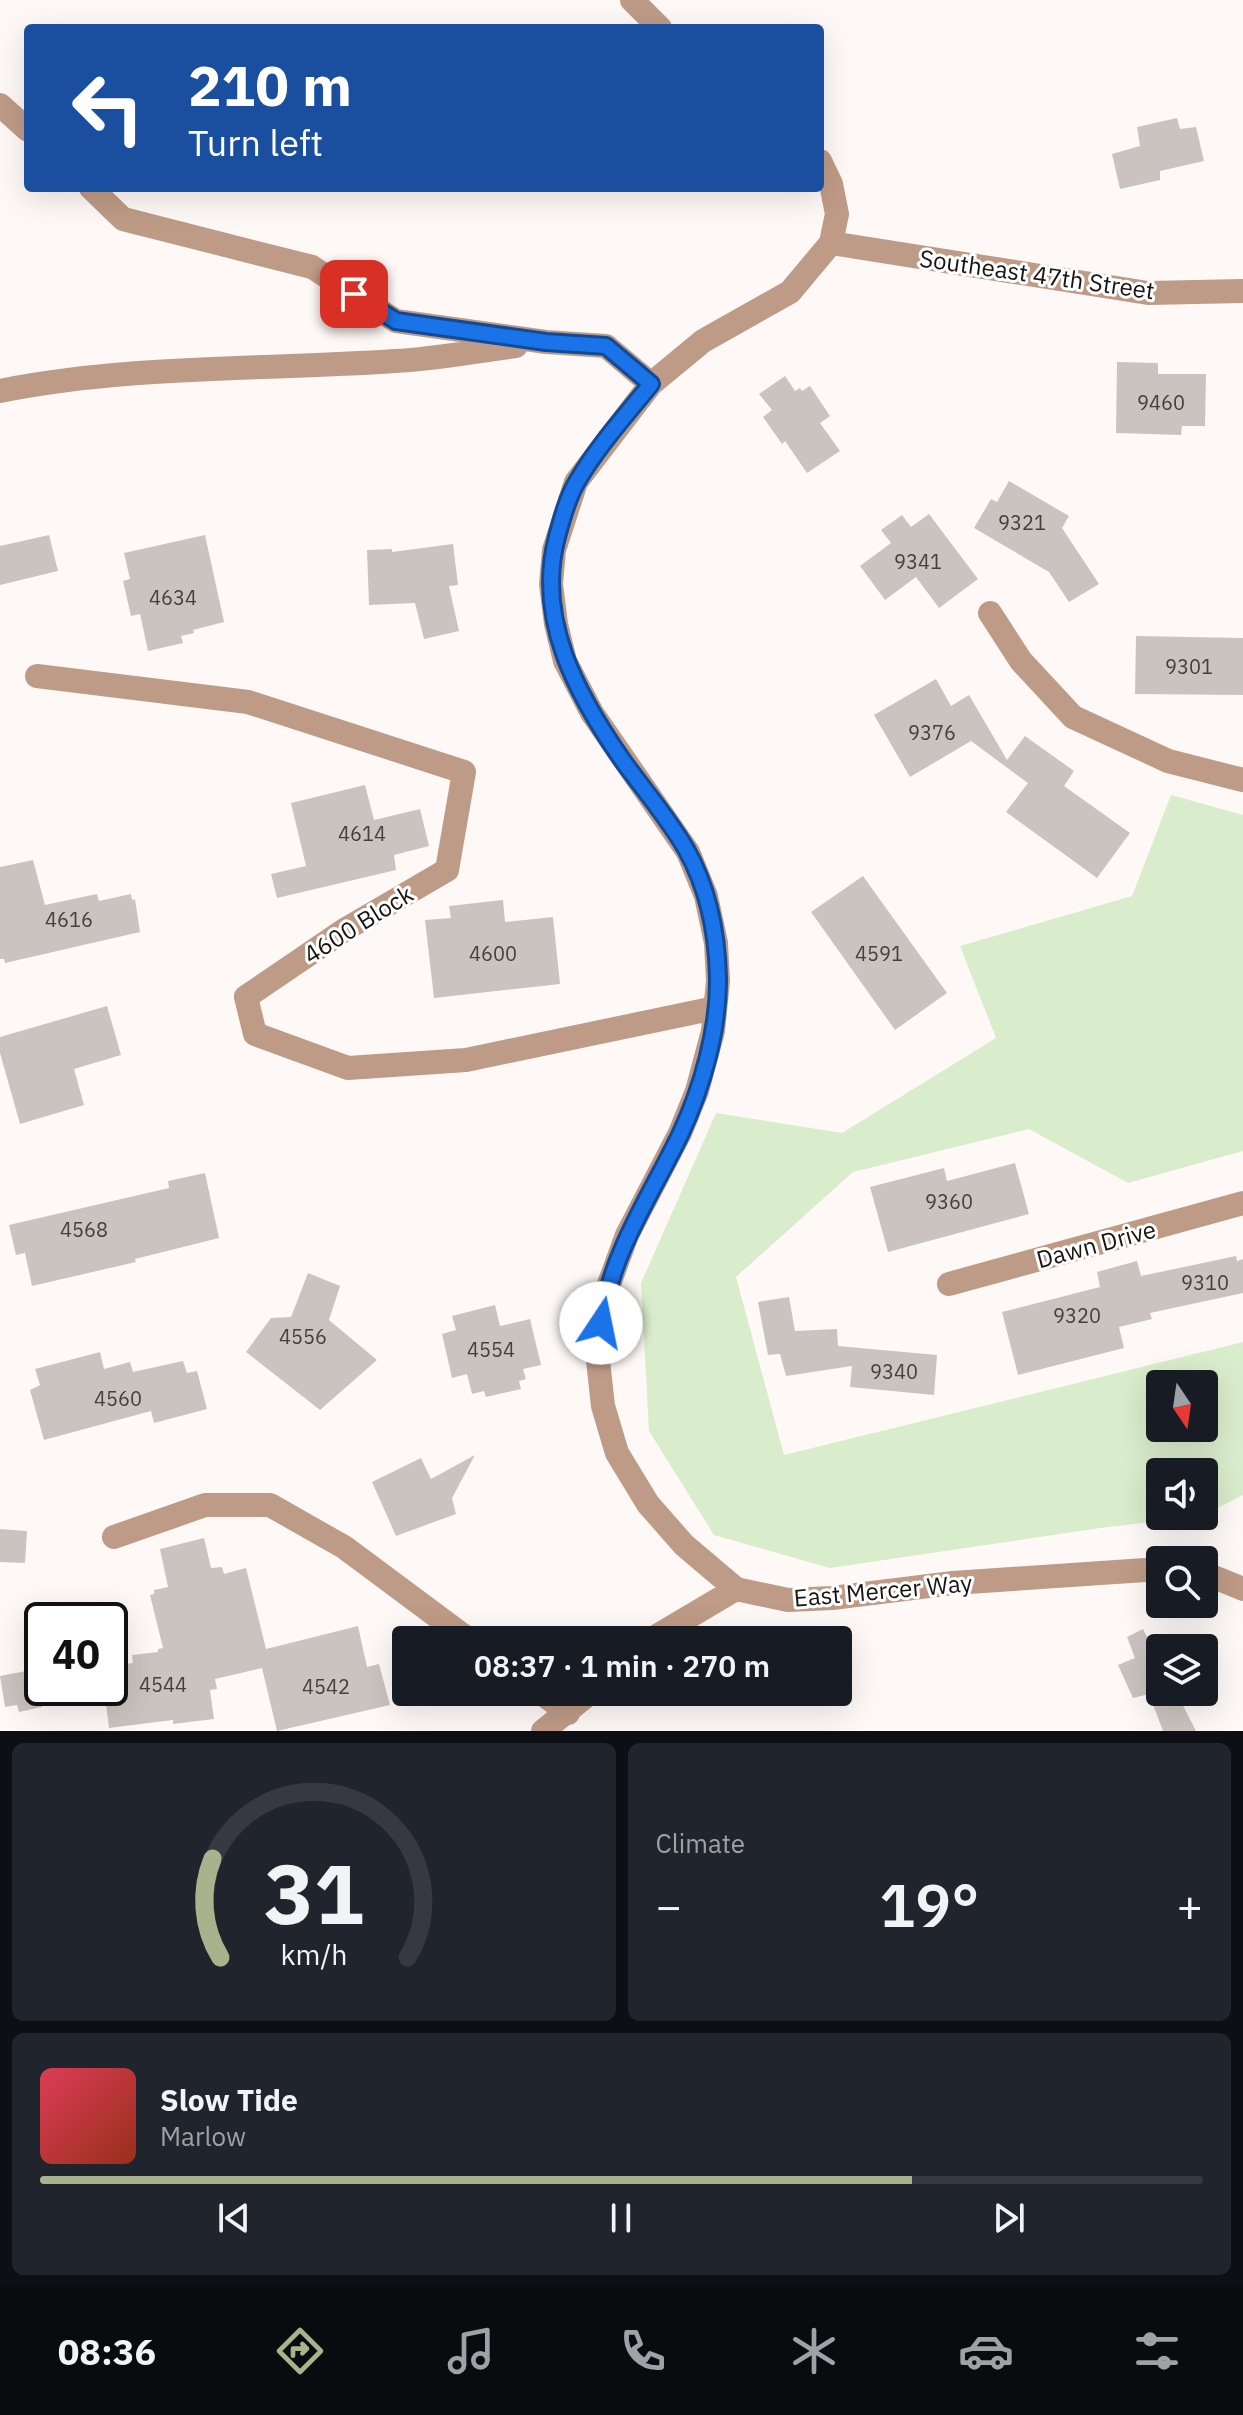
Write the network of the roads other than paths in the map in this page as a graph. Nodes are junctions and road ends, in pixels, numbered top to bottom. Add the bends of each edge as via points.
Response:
1 (632, 0) edge
2 (656, 24) edge
3 (0, 105) edge
4 (24, 126) edge
5 (824, 169) edge
6 (95, 192) edge
7 (831, 243) junction
8 (1243, 291) edge
9 (546, 342) junction
10 (651, 384) junction
11 (0, 391) edge
12 (990, 613) dead end
13 (37, 676) dead end
14 (1243, 780) edge
15 (715, 1008) junction
16 (1243, 1203) edge
17 (949, 1284) dead end
18 (114, 1537) dead end
19 (1146, 1570) edge
20 (1218, 1579) edge
21 (736, 1589) junction
22 (1243, 1589) edge
23 (450, 1626) edge
24 (674, 1626) edge
25 (559, 1706) edge
26 (576, 1706) edge
27 (568, 1713) junction
28 (543, 1731) edge

1 - 2 street
3 - 4 street
5 - 7 street via 837,214
6 - 9 street via 123,219 312,267 396,321
7 - 8 street, Southeast 47th Street via 1148,293
7 - 10 street, East Mercer Way via 790,292 703,341
9 - 10 street via 606,346
9 - 11 street via 397,361 99,377
10 - 15 street, East Mercer Way via 576,482 554,550 551,584 565,661 592,713 688,852 706,896 716,943
12 - 14 street via 1021,661 1073,717 1168,761
13 - 15 street, 4600 Block via 248,702 464,772 447,870 346,929 246,997 255,1034 348,1068 466,1060
15 - 21 street, East Mercer Way via 697,1091 627,1235 605,1295 597,1351 603,1406 617,1453 648,1504 684,1545
16 - 17 street, Dawn Drive
18 - 23 street via 205,1505 270,1505 344,1547
19 - 21 street, East Mercer Way via 953,1583 832,1598 788,1600
20 - 22 street
21 - 24 street
25 - 27 street
26 - 27 street
27 - 28 street

